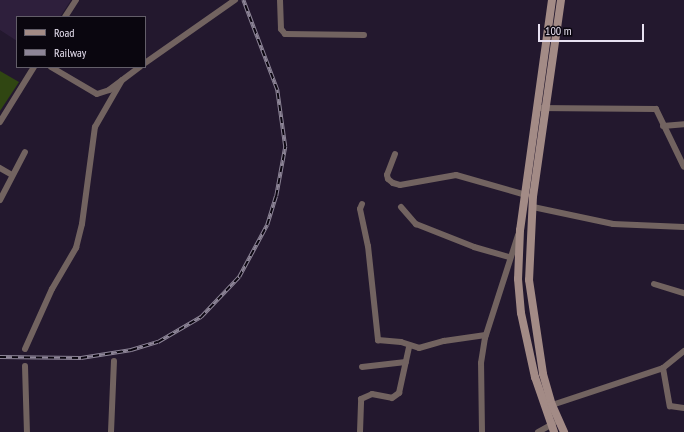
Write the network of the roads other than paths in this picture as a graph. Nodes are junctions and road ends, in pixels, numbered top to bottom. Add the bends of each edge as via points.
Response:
1 (76, 0) edge
2 (235, 0) edge
3 (280, 0) edge
4 (552, 0) edge
5 (561, 0) edge
6 (66, 16) edge
7 (364, 35) dead end
8 (146, 62) edge
9 (33, 68) edge
10 (53, 68) edge
11 (139, 68) edge
12 (122, 80) junction
13 (542, 109) junction
14 (0, 122) edge
15 (684, 124) edge
16 (663, 126) junction
17 (24, 152) dead end
18 (395, 154) dead end
19 (684, 167) edge
20 (0, 168) edge
21 (12, 175) junction
22 (526, 195) junction
23 (0, 200) edge
24 (362, 204) dead end
25 (401, 207) dead end
26 (533, 207) junction
27 (684, 227) edge
28 (520, 230) junction
29 (510, 257) junction
30 (654, 284) dead end
31 (684, 293) edge
32 (486, 335) junction
33 (409, 347) junction
34 (24, 349) dead end
35 (684, 351) edge
36 (114, 361) dead end
37 (406, 362) junction
38 (25, 366) dead end
39 (362, 368) dead end
40 (663, 368) junction
41 (552, 405) junction
42 (684, 408) edge
43 (559, 421) junction
44 (552, 428) edge
45 (27, 432) edge
46 (111, 432) edge
47 (360, 432) edge
48 (482, 432) edge
49 (538, 432) edge
50 (564, 432) edge

1 - 6 street
2 - 8 street
3 - 7 street via 281,28 285,34
4 - 13 main road
5 - 13 main road
9 - 14 street
10 - 12 street via 97,94
11 - 12 street
12 - 34 street via 95,127 78,242
13 - 16 street via 656,109
13 - 22 main road
13 - 26 main road
15 - 16 street
16 - 19 street
17 - 21 street
18 - 22 street via 388,175 388,179 393,183 400,185 456,175
20 - 21 street
21 - 23 street
22 - 28 main road
24 - 33 street via 360,209 368,246 376,337 380,342 401,342
25 - 29 street via 416,224 474,247
26 - 27 street via 613,224
26 - 41 main road via 529,280 541,361
28 - 29 street
28 - 44 main road via 518,280 521,313 535,377
29 - 32 street
30 - 31 street
32 - 33 street via 418,348
32 - 48 street via 481,363
33 - 37 street
35 - 40 street
36 - 46 street
37 - 39 street
37 - 47 street via 402,386 397,396 387,398 372,394 361,399
38 - 45 street
40 - 41 street
40 - 42 street via 670,406
41 - 43 main road
43 - 44 street
43 - 50 main road
44 - 49 street

